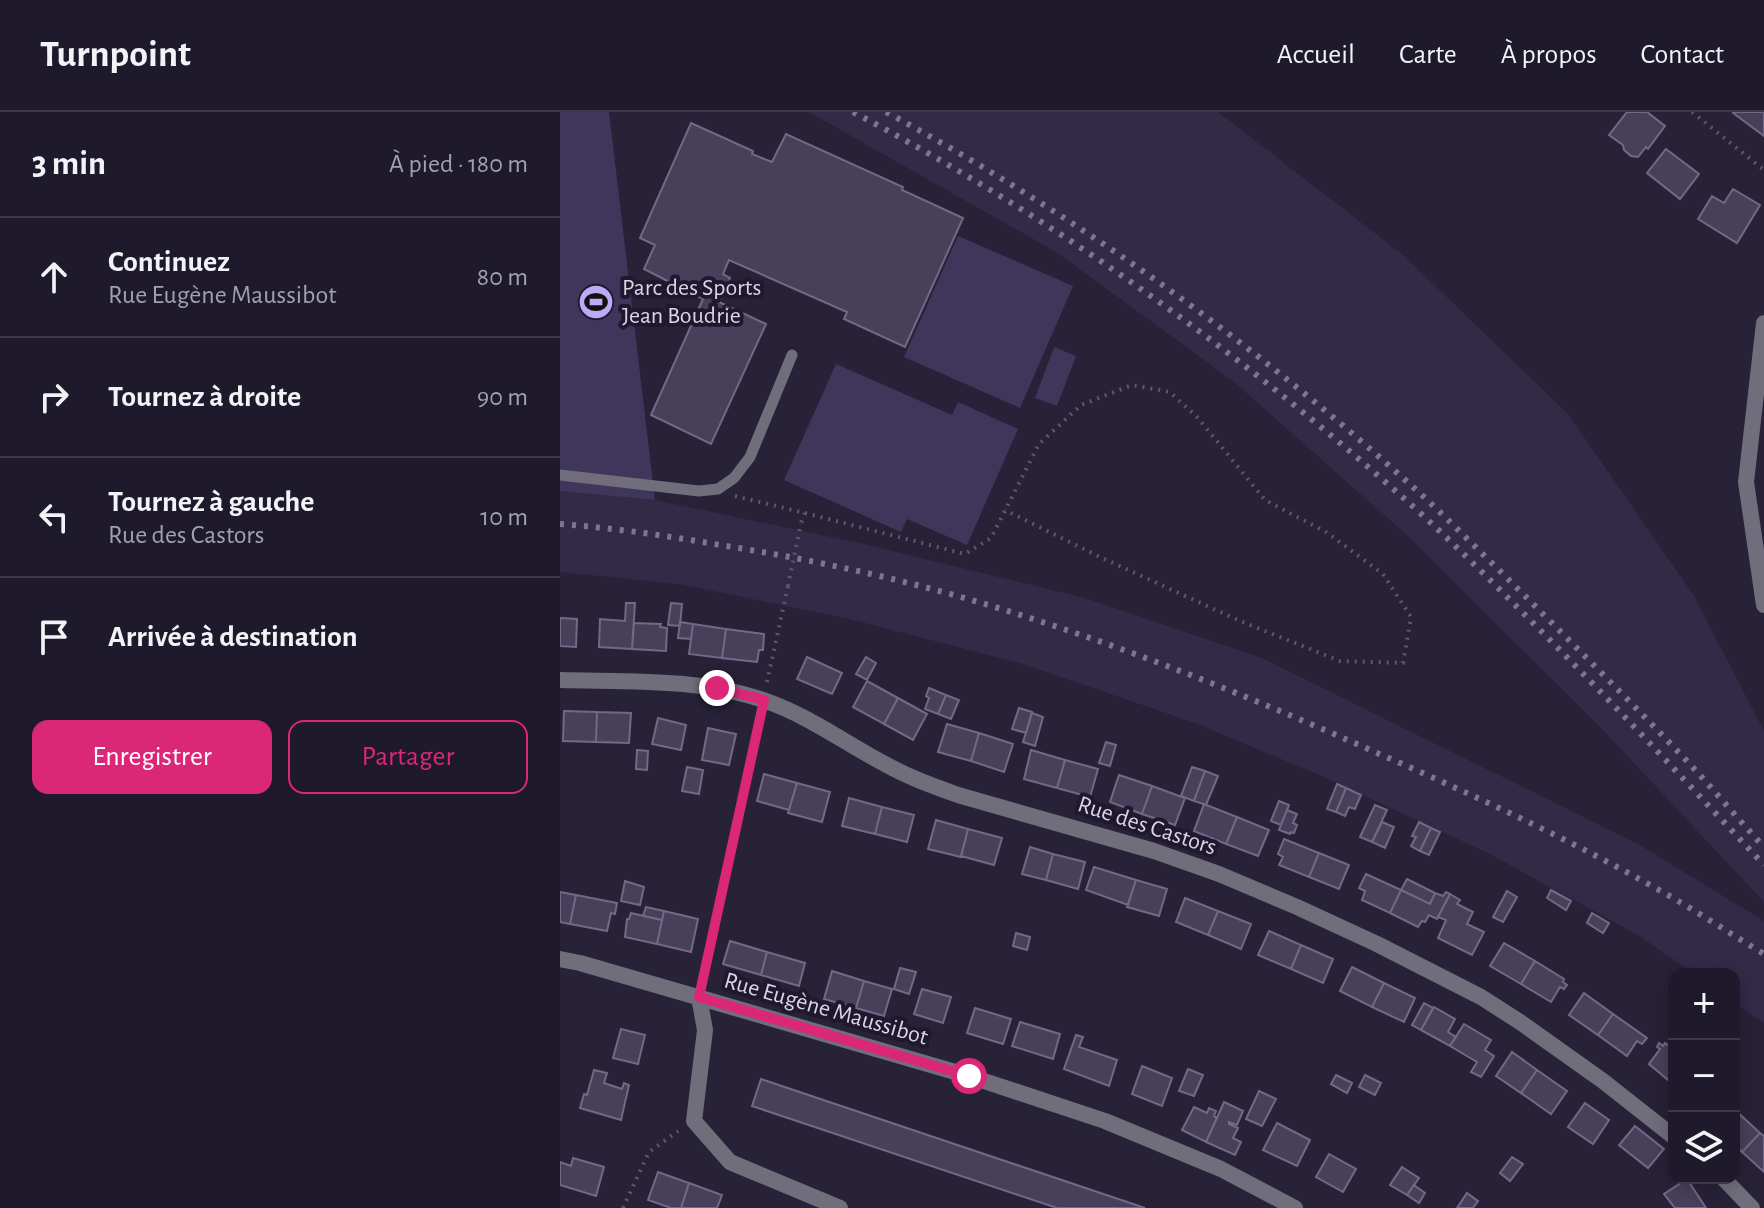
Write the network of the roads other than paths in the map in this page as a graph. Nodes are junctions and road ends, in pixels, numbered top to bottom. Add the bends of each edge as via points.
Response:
1 (1764, 323) edge
2 (792, 355) dead end
3 (560, 475) edge
4 (1764, 605) edge
5 (560, 680) edge
6 (560, 959) edge
7 (699, 997) junction
8 (1668, 1132) edge
9 (1729, 1184) edge
10 (840, 1208) edge
11 (1295, 1208) edge
12 (1752, 1208) edge

1 - 4 street via 1746,482
2 - 3 lane via 750,457 718,489
5 - 8 street, Rue des Castors via 691,685 764,700 927,784 1180,860 1297,907 1481,997 1584,1066
6 - 7 street, Rue Eugène Maussibot
7 - 10 street via 705,1030 694,1121 730,1162
7 - 11 street, Rue Eugène Maussibot via 1105,1121 1221,1169
9 - 12 street

